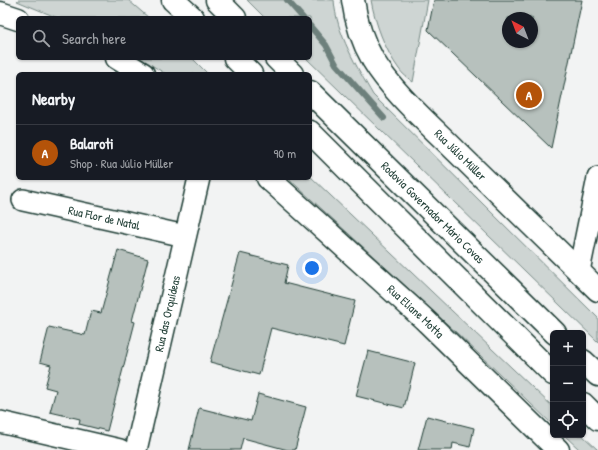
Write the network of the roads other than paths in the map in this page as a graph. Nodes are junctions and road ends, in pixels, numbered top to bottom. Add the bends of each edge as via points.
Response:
1 (173, 0) edge
2 (217, 0) edge
3 (353, 0) edge
4 (0, 13) edge
5 (191, 16) edge
6 (233, 16) edge
7 (16, 18) edge
8 (120, 60) edge
9 (237, 60) edge
10 (278, 60) edge
11 (140, 72) edge
12 (249, 72) edge
13 (290, 72) edge
14 (312, 94) edge
15 (312, 134) edge
16 (598, 178) edge
17 (199, 180) edge
18 (270, 180) edge
19 (23, 200) dead end
20 (185, 236) junction
21 (579, 271) junction
22 (598, 290) edge
23 (552, 330) edge
24 (586, 364) edge
25 (550, 371) edge
26 (598, 376) edge
27 (586, 407) edge
28 (598, 419) edge
29 (0, 422) edge
30 (120, 450) edge
31 (136, 450) edge
32 (558, 450) edge

1 - 5 main road
2 - 6 main road
3 - 21 main road, Rua Júlio Müller via 362,40 393,87
4 - 7 main road
8 - 11 main road
9 - 12 main road
10 - 13 main road
14 - 23 main road, Rodovia Governador Mário Covas
15 - 25 main road
16 - 21 street
17 - 20 street, Rua das Orquídeas
18 - 32 main road, Rua Eliane Motta via 424,319
19 - 20 street, Rua Flor de Natal
20 - 31 street, Rua das Orquídeas
21 - 22 main road, Rua Júlio Müller
24 - 26 main road
27 - 28 main road
29 - 30 street

